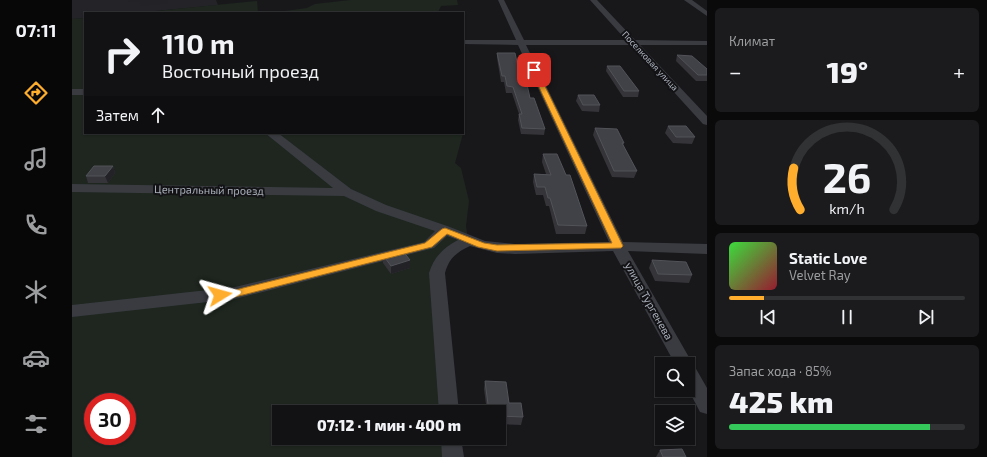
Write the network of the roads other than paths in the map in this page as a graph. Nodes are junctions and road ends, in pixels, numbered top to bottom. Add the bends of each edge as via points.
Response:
1 (501, 0) edge
2 (593, 0) edge
3 (688, 0) edge
4 (707, 14) edge
5 (464, 42) edge
6 (521, 42) junction
7 (632, 42) junction
8 (707, 42) edge
9 (72, 92) edge
10 (84, 92) edge
11 (707, 122) edge
12 (272, 134) edge
13 (72, 188) edge
14 (346, 192) junction
15 (445, 230) junction
16 (469, 240) junction
17 (618, 246) junction
18 (707, 249) edge
19 (72, 311) edge
20 (680, 357) edge
21 (695, 385) edge
22 (448, 405) edge
23 (707, 406) edge
24 (452, 445) edge
25 (453, 457) edge

1 - 6 street, улица Тургенева
2 - 7 street, Поселковая улица
3 - 4 street
5 - 6 street
6 - 7 street
6 - 17 street, улица Тургенева
7 - 8 street
7 - 11 street, Поселковая улица
9 - 10 street
12 - 14 street
13 - 14 street, Центральный проезд
14 - 15 street via 381,208
15 - 16 street
15 - 19 street via 429,245 235,294
16 - 17 street via 482,245 509,249
16 - 22 street via 446,254 439,264 437,273
17 - 18 street
17 - 20 street, улица Тургенева
21 - 23 street
24 - 25 street

